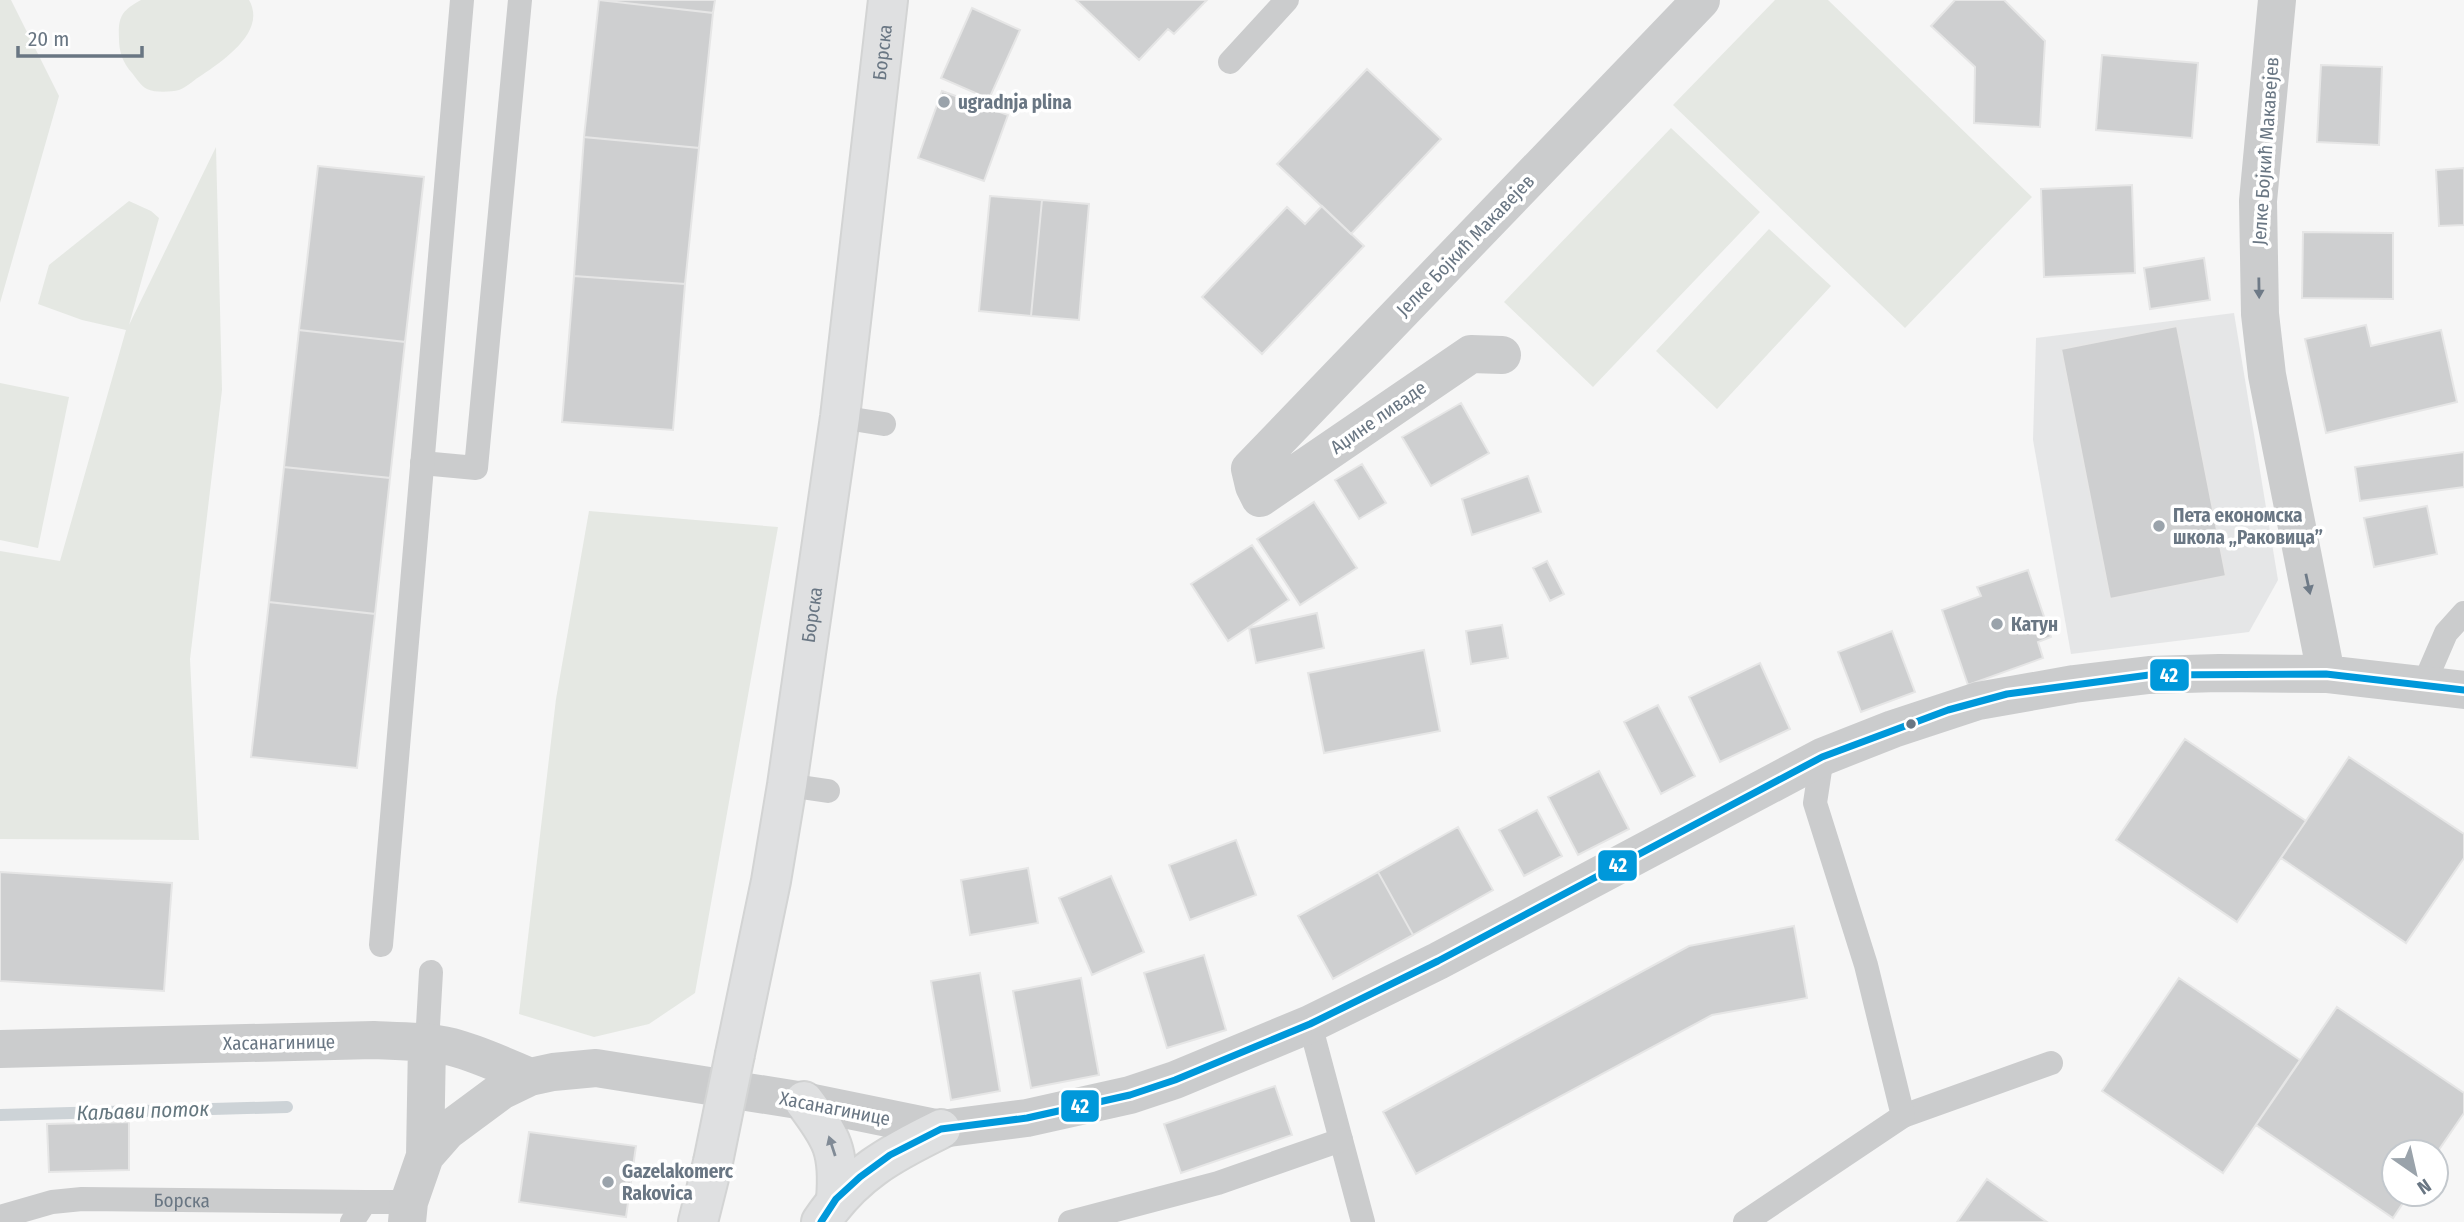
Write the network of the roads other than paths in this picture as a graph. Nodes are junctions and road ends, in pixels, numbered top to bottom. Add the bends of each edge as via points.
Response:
1 (462, 0) edge
2 (520, 0) edge
3 (888, 0) edge
4 (1287, 0) edge
5 (1701, 0) edge
6 (2277, 0) edge
7 (1230, 62) dead end
8 (1502, 355) dead end
9 (841, 417) junction
10 (884, 424) dead end
11 (422, 463) junction
12 (1260, 498) joint
13 (2464, 613) edge
14 (2326, 674) junction
15 (2424, 684) junction
16 (2464, 690) edge
17 (1822, 757) junction
18 (788, 785) junction
19 (828, 791) dead end
20 (381, 945) dead end
21 (431, 972) dead end
22 (1310, 1024) junction
23 (427, 1043) junction
24 (0, 1049) edge
25 (2051, 1063) dead end
26 (530, 1077) junction
27 (804, 1101) junction
28 (1903, 1116) junction
29 (941, 1129) junction
30 (1341, 1140) junction
31 (425, 1156) junction
32 (829, 1210) edge
33 (358, 1212) edge
34 (408, 1212) edge
35 (0, 1217) edge
36 (698, 1222) edge
37 (1070, 1222) edge
38 (1363, 1222) edge
39 (1745, 1222) edge

1 - 11 lane
2 - 11 lane via 476,468
3 - 9 main road, Борска
4 - 7 lane
5 - 12 street, Јелке Бојкић Макавејев via 1250,469
6 -> 14 street, Јелке Бојкић Макавејев via 2258,201 2260,314 2267,375
8 - 12 street, Аџине ливаде via 1471,354
9 - 10 lane
9 - 18 main road, Борска
11 - 20 lane
13 - 15 lane via 2446,633
14 - 15 street, Хасанагинице
14 - 17 street, Хасанагинице via 2149,675 2007,694 1948,710
15 - 16 street, Хасанагинице
17 - 22 street, Хасанагинице
17 - 28 lane via 1815,803 1866,965
18 - 19 lane
18 - 36 main road, Борска, bridge
21 - 23 lane
22 - 29 street, Хасанагинице via 1130,1095 1027,1118
22 - 30 lane
23 - 24 street, Хасанагинице via 374,1040
23 - 26 street, Хасанагинице via 471,1052
23 - 31 street
25 - 28 lane
26 - 27 street, Хасанагинице via 596,1068
26 - 31 street via 460,1119
27 - 29 street, Хасанагинице
32 -> 27 main road via 839,1170 827,1130
28 - 39 lane
29 - 32 main road via 890,1155
30 - 37 lane via 1218,1183
30 - 38 lane
31 - 34 street
33 - 34 lane, Борска
33 - 35 lane, Борска via 82,1199 52,1202

